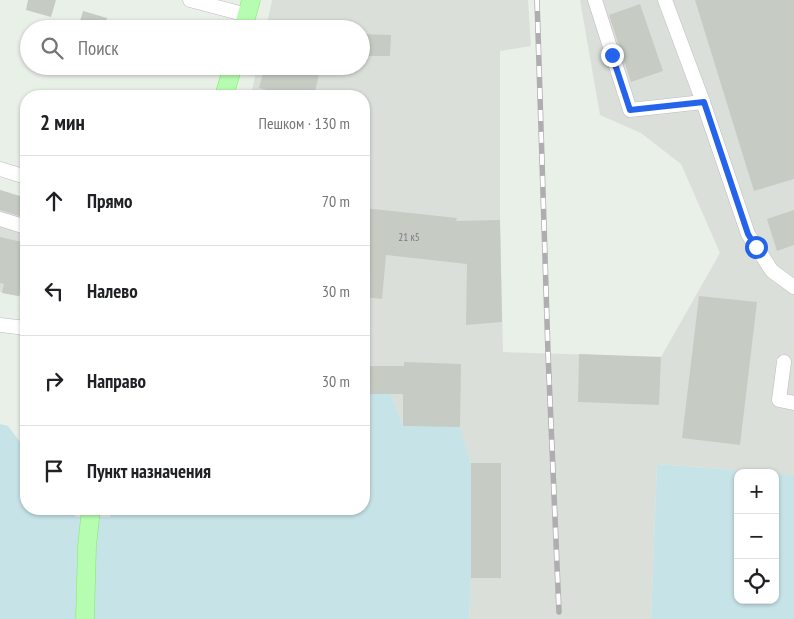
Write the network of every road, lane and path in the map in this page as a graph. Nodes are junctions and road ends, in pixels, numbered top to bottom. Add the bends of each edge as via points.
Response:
1 (190, 0) edge
2 (595, 0) edge
3 (665, 0) edge
4 (247, 15) edge
5 (230, 75) edge
6 (226, 90) edge
7 (704, 102) junction
8 (0, 169) edge
9 (20, 175) edge
10 (0, 220) edge
11 (20, 225) edge
12 (794, 287) edge
13 (0, 325) edge
14 (20, 327) edge
15 (784, 362) dead end
16 (794, 403) edge
17 (90, 515) edge
18 (84, 619) edge

1 - 4 street
2 - 7 street via 630,110
3 - 7 street
5 - 6 main road
7 - 12 street via 748,234 772,271
8 - 9 street
10 - 11 street
13 - 14 street
15 - 16 street via 779,400
17 - 18 main road

